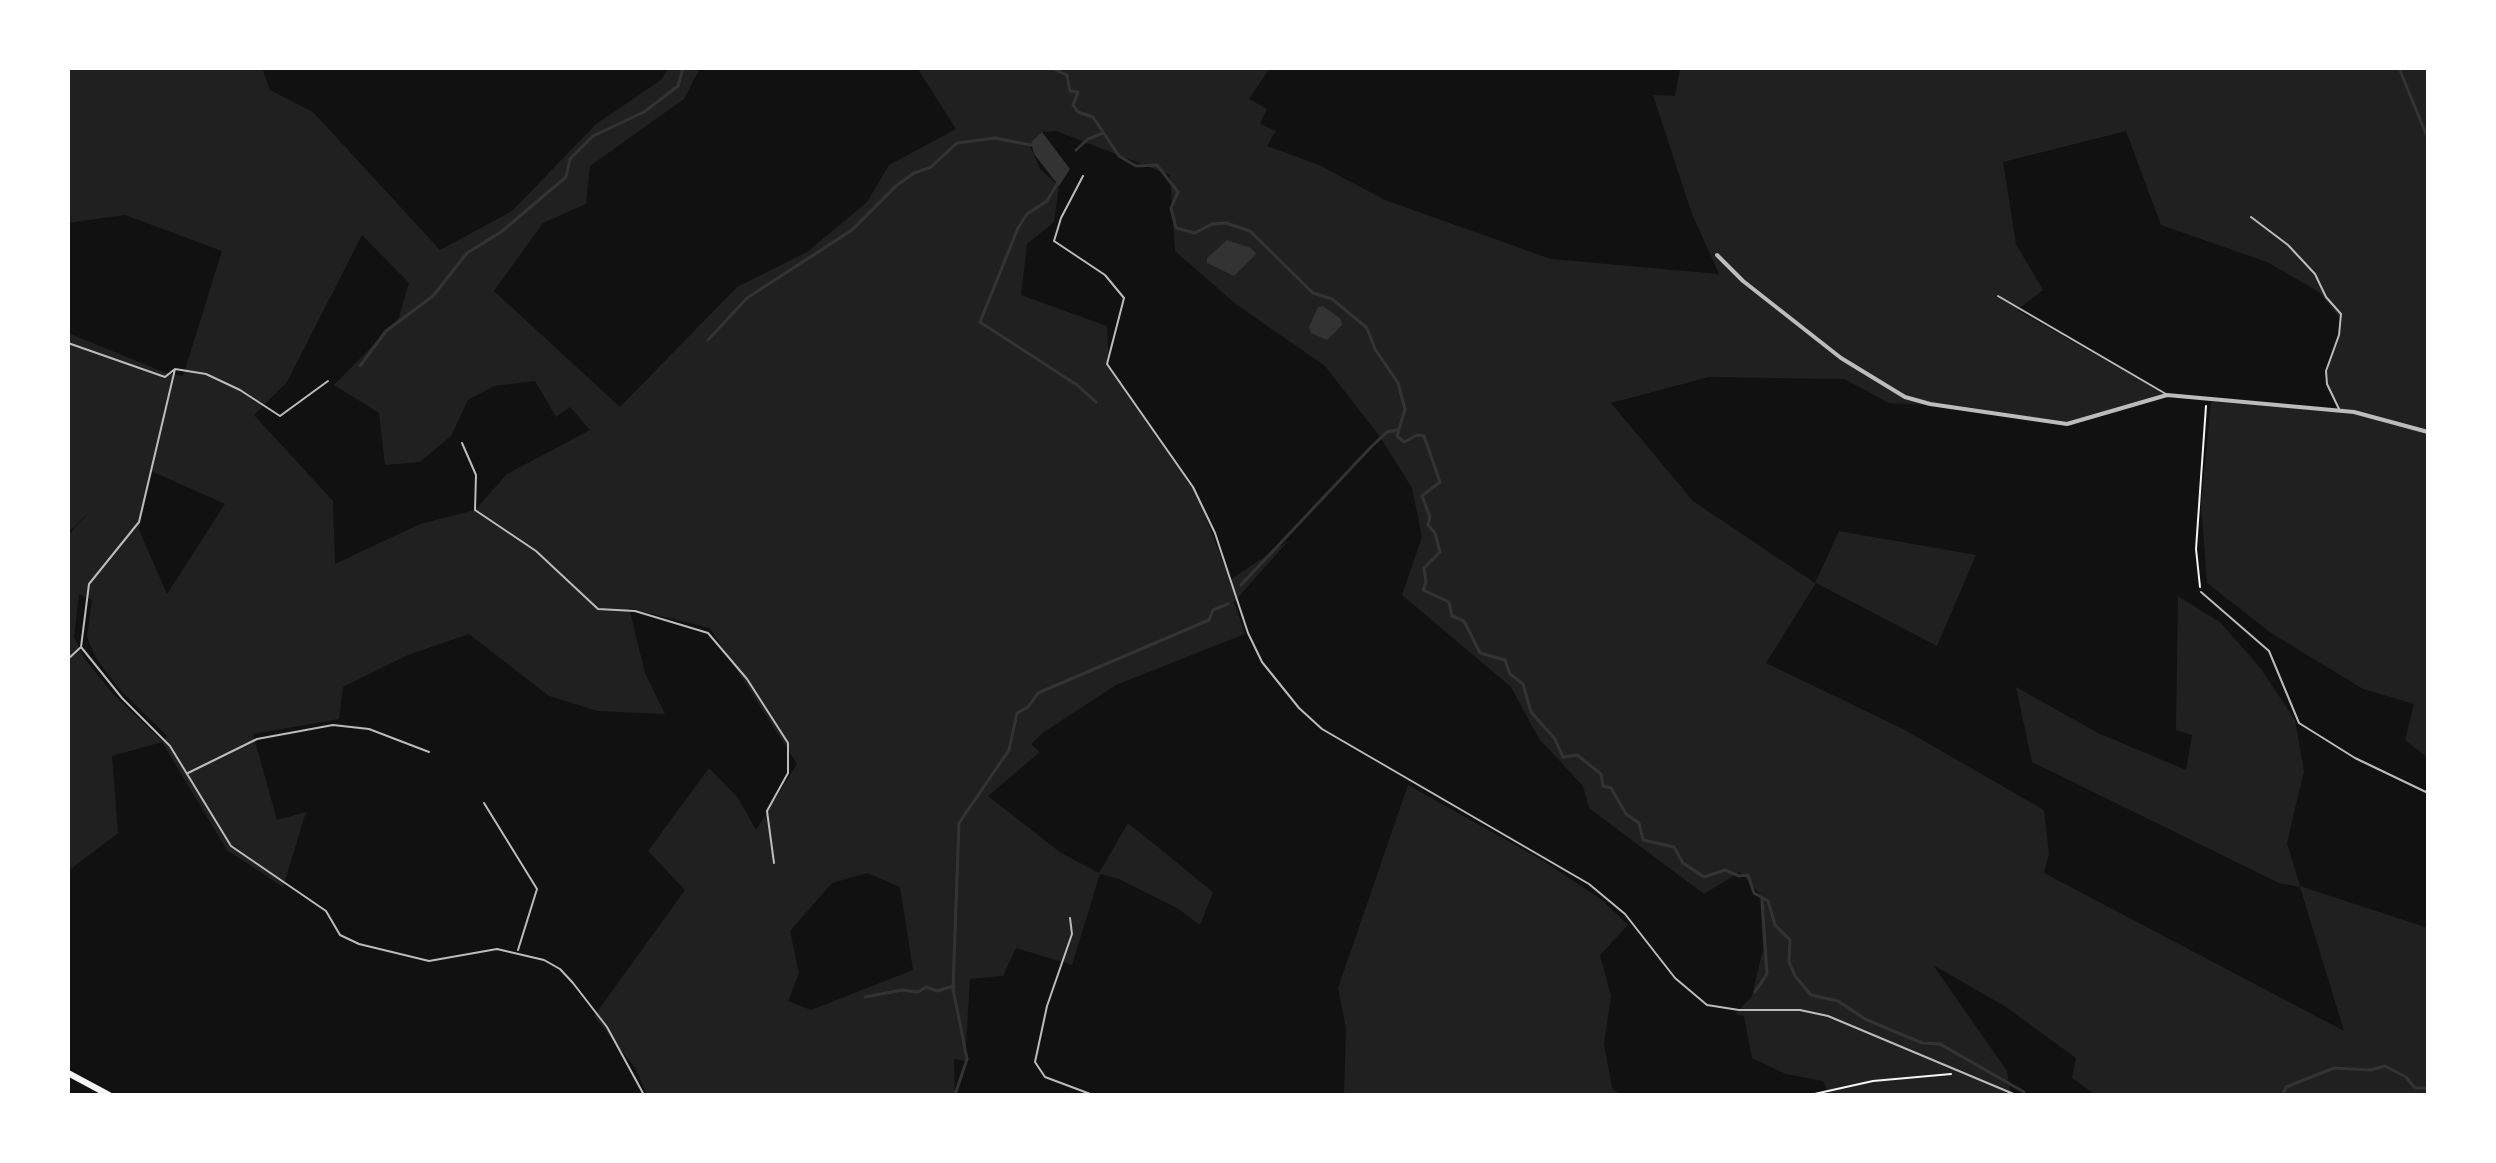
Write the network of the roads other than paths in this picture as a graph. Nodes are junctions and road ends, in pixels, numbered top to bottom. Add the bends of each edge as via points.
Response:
1 (1083, 176) dead end
2 (2251, 217) dead end
3 (1717, 255) dead end
4 (1998, 296) dead end
5 (68, 343) edge
6 (175, 369) junction
7 (328, 381) dead end
8 (2167, 395) junction
9 (2340, 411) junction
10 (2428, 432) edge
11 (462, 443) dead end
12 (2201, 592) road end
13 (81, 647) junction
14 (68, 659) edge
15 (429, 752) dead end
16 (187, 773) junction
17 (2428, 793) edge
18 (484, 803) dead end
19 (774, 863) dead end
20 (1070, 918) dead end
21 (518, 951) junction
22 (68, 1073) edge
23 (109, 1095) edge
24 (644, 1095) edge
25 (1093, 1095) edge
26 (2016, 1095) edge

1 - 26 lane via 1054,241 1105,275 1124,298 1107,364 1193,487 1262,662 1313,721 1589,884 1625,914 1675,978 1707,1005 1828,1016
2 - 9 lane via 2315,274 2341,314 2326,371
3 - 8 street via 1806,332 1905,397 2067,424
4 - 8 lane
5 - 6 lane via 165,377
6 - 7 lane via 224,381 280,416
6 - 13 lane via 139,522 89,584
8 - 9 street
9 - 10 street
11 - 19 lane via 476,475 475,510 536,551 598,609 635,611 708,633 747,679 788,743 788,773 767,811
12 - 17 lane via 2269,651 2299,723 2355,758
13 - 14 lane
13 - 16 lane via 170,746
15 - 16 lane via 369,729 333,725 257,739
16 - 21 lane via 231,846 326,911 340,935 429,961 486,950
18 - 21 lane via 537,889
20 - 25 lane via 1072,934 1047,1006 1035,1062 1045,1077
21 - 24 lane via 560,969 607,1027
22 - 23 main road

